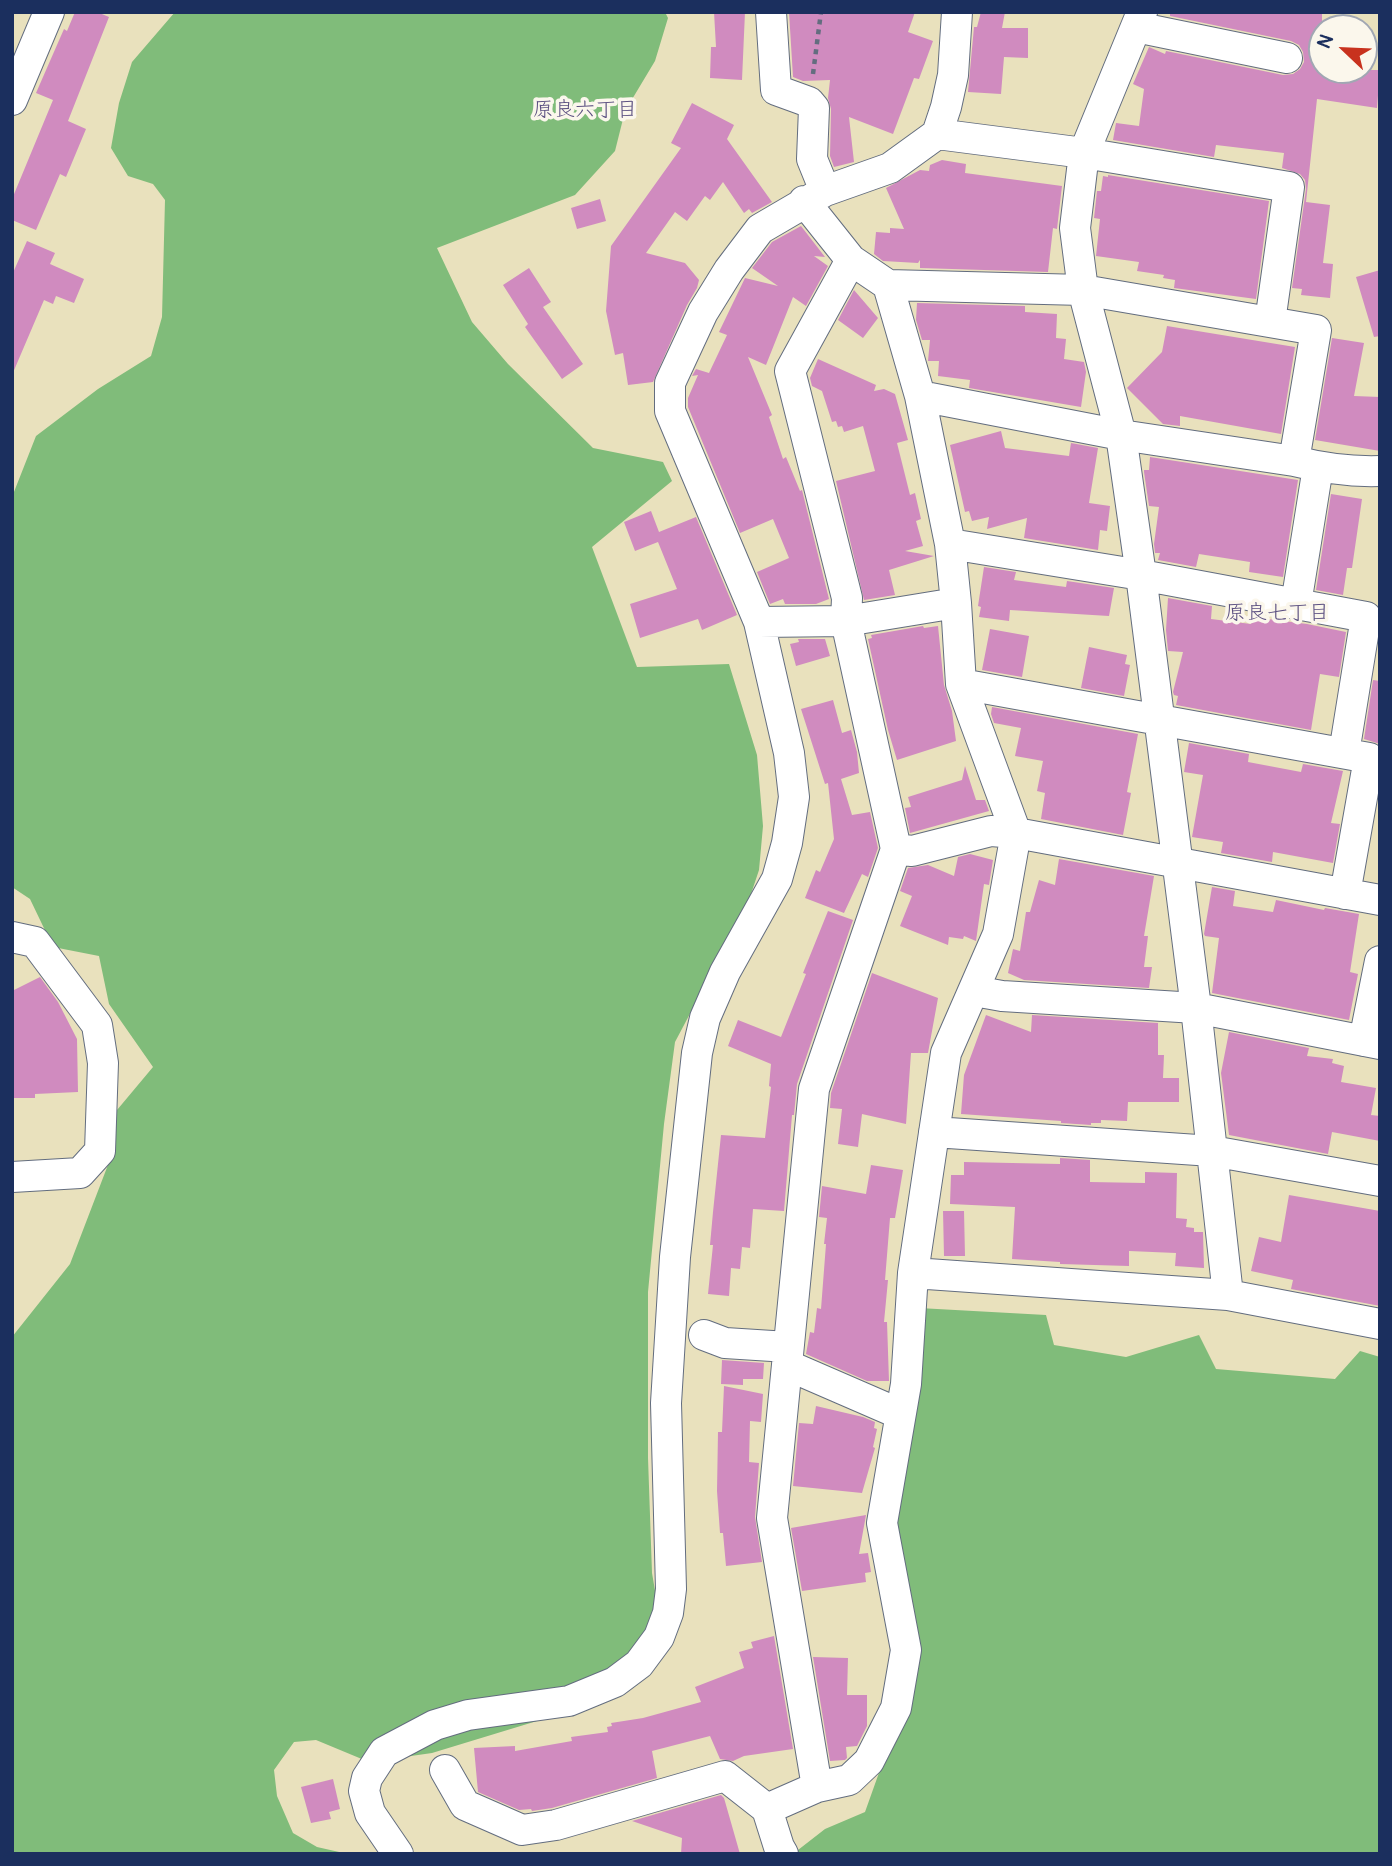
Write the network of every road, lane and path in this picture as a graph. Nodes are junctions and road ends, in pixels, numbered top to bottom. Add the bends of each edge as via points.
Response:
1 (49, 12) edge
2 (771, 12) edge
3 (821, 12) edge
4 (957, 12) edge
5 (1139, 19) edge
6 (1287, 58) dead end
7 (12, 100) edge
8 (809, 102) junction
9 (937, 134) junction
10 (1084, 153) junction
11 (815, 196) junction
12 (852, 260) junction
13 (888, 285) junction
14 (1083, 290) junction
15 (1270, 322) junction
16 (920, 396) junction
17 (1121, 435) junction
18 (1306, 464) junction
19 (1380, 471) edge
20 (950, 544) junction
21 (1141, 575) junction
22 (956, 603) junction
23 (1296, 604) junction
24 (846, 621) junction
25 (759, 622) junction
26 (961, 684) junction
27 (1159, 721) junction
28 (1344, 753) junction
29 (1016, 833) junction
30 (896, 849) junction
31 (1176, 863) junction
32 (1345, 894) junction
33 (1380, 900) edge
34 (12, 937) edge
35 (1380, 961) edge
36 (974, 991) junction
37 (1196, 1008) junction
38 (1372, 1042) edge
39 (934, 1132) junction
40 (1212, 1151) junction
41 (12, 1177) edge
42 (1380, 1181) edge
43 (913, 1273) junction
44 (1228, 1295) junction
45 (1380, 1324) edge
46 (704, 1335) dead end
47 (787, 1356) junction
48 (900, 1414) junction
49 (445, 1770) dead end
50 (817, 1787) junction
51 (767, 1809) junction
52 (398, 1854) edge
53 (783, 1854) edge

1 - 7 street
2 - 8 street via 776,90
3 - 8 path
4 - 9 street via 953,75
5 - 6 street
5 - 10 street
8 - 11 street via 814,108
9 - 10 street
9 - 11 street via 890,168
10 - 14 street via 1075,228
10 - 15 street via 1289,187
11 - 12 street
11 - 25 street via 760,229 703,312 670,383 670,411
12 - 13 street
12 - 24 street via 790,371 846,598
13 - 14 street
13 - 16 street
14 - 15 street
14 - 17 street
15 - 18 street via 1316,330
16 - 17 street
16 - 20 street
17 - 18 street
17 - 21 street
18 - 19 street
18 - 23 street
20 - 21 street
20 - 22 street
21 - 23 street
21 - 27 street
22 - 24 street
22 - 26 street
23 - 28 street via 1366,617
24 - 25 street
24 - 30 street
25 - 52 street via 789,754 794,797 777,879 725,972 705,1018 697,1053 675,1257 666,1403 668,1613 659,1637 639,1664 615,1682 569,1701 468,1715 435,1725 384,1752 364,1791 370,1812
26 - 27 street
26 - 29 street
27 - 28 street
27 - 31 street
28 - 32 street via 1370,758
29 - 30 street via 991,831 912,851
29 - 31 street
29 - 36 street via 998,934
30 - 47 street via 814,1089
31 - 32 street
31 - 37 street
32 - 33 street
34 - 41 street via 35,942 97,1025 103,1063 100,1151 80,1173
35 - 38 street
36 - 37 street
36 - 39 street via 946,1054
37 - 38 street
37 - 40 street
39 - 40 street
39 - 43 street
40 - 42 street
40 - 44 street
43 - 44 street
43 - 48 street
44 - 45 street
46 - 47 street
47 - 48 street
47 - 50 street via 772,1518
48 - 50 street via 882,1523 905,1650 896,1707 869,1761 849,1780
49 - 51 street via 465,1805 522,1830 556,1825 725,1776
50 - 51 street
51 - 53 street

